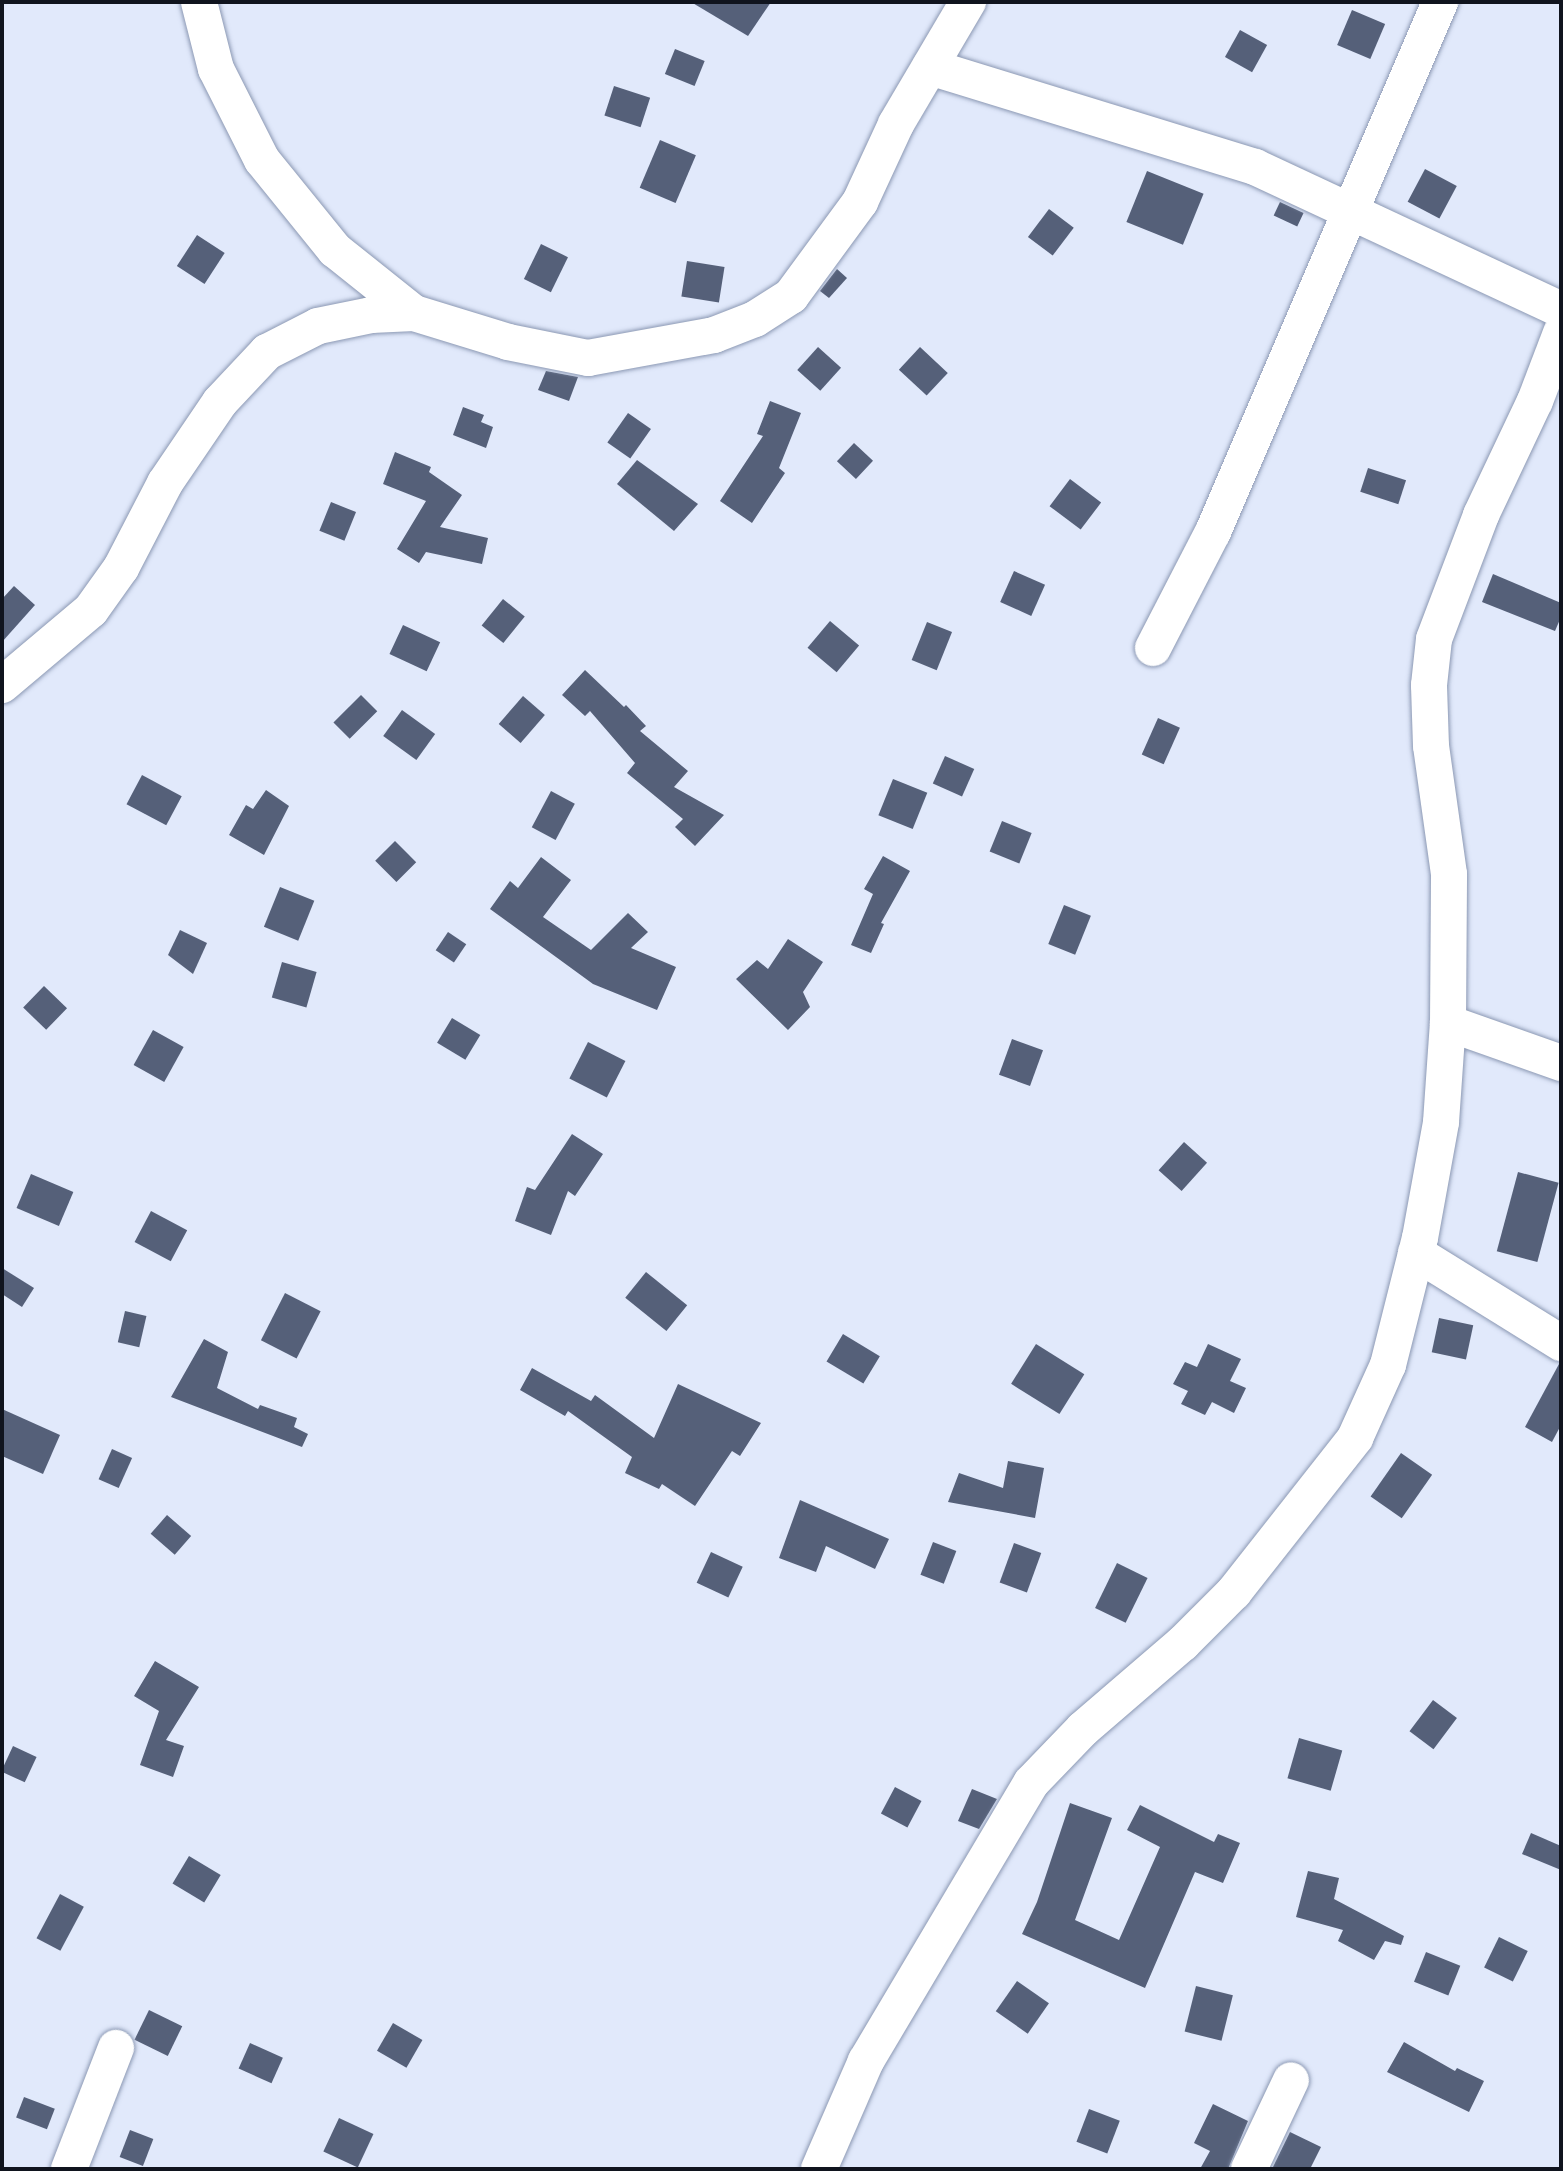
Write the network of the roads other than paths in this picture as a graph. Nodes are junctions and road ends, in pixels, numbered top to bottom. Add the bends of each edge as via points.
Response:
1 (199, 2) edge
2 (968, 2) edge
3 (1440, 2) edge
4 (930, 67) junction
5 (1352, 211) junction
6 (1561, 310) edge
7 (414, 313) junction
8 (1561, 333) edge
9 (1153, 648) dead end
10 (2, 685) edge
11 (1448, 1023) junction
12 (1561, 1063) edge
13 (1416, 1253) junction
14 (1561, 1343) edge
15 (116, 2048) dead end
16 (1291, 2080) dead end
17 (69, 2169) edge
18 (819, 2169) edge
19 (1249, 2169) edge

1 - 7 street via 216,69 262,160 335,250
2 - 4 street
3 - 5 street
4 - 5 street via 1255,167
4 - 7 street via 860,202 791,296 755,319 714,335 588,358 508,342
5 - 6 street
5 - 9 street via 1213,532
7 - 10 street via 318,326 267,352 212,413 91,610
8 - 11 street via 1469,544 1434,639 1431,746 1449,874
11 - 12 street
11 - 13 street via 1441,1122
13 - 14 street
13 - 18 street via 1388,1365 1355,1438 1234,1592 1031,1783 866,2061
15 - 17 street
16 - 19 street

